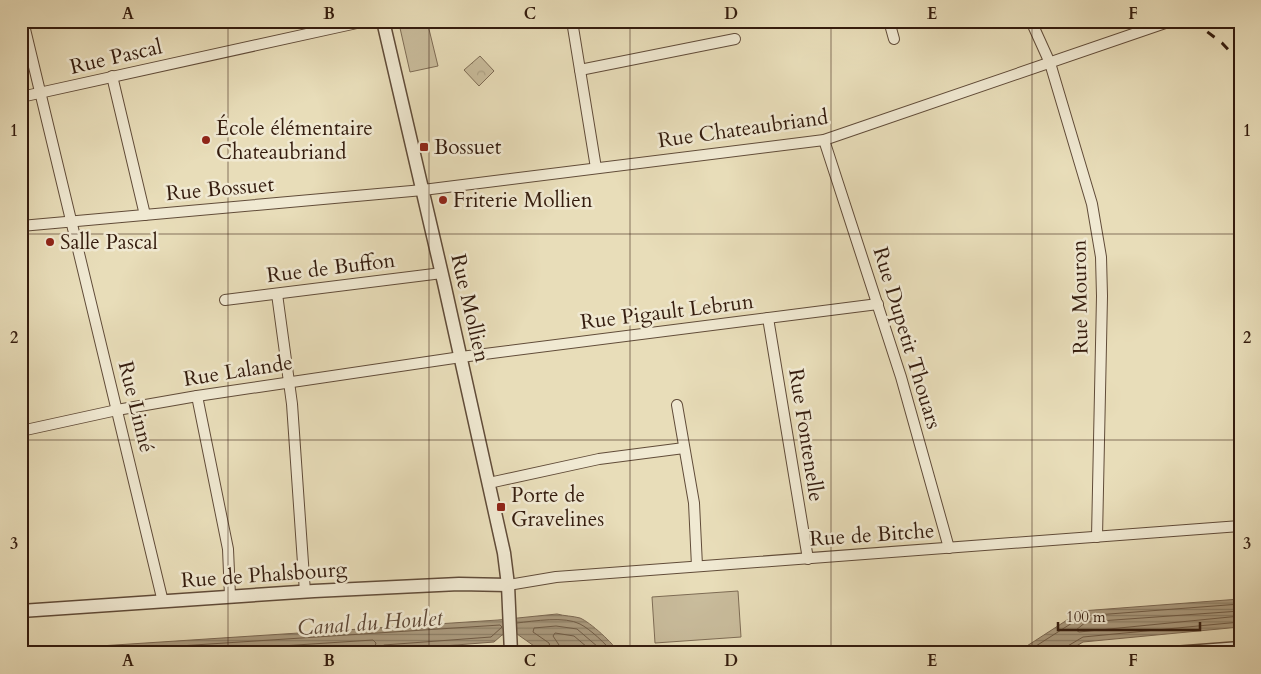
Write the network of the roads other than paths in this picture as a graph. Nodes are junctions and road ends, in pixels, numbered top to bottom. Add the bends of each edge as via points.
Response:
1 (23, 21) edge
2 (366, 21) edge
3 (399, 21) edge
4 (572, 21) edge
5 (889, 21) edge
6 (1031, 21) edge
7 (1171, 21) edge
8 (383, 23) edge
9 (735, 39) dead end
10 (894, 39) dead end
11 (1050, 63) junction
12 (580, 70) junction
13 (112, 76) junction
14 (40, 93) junction
15 (21, 97) edge
16 (824, 140) junction
17 (596, 168) junction
18 (422, 190) junction
19 (145, 215) junction
20 (72, 221) junction
21 (21, 226) edge
22 (442, 273) junction
23 (278, 294) junction
24 (225, 300) dead end
25 (878, 304) junction
26 (768, 318) junction
27 (461, 357) junction
28 (290, 382) junction
29 (197, 396) junction
30 (677, 405) dead end
31 (117, 410) junction
32 (21, 431) edge
33 (684, 448) junction
34 (489, 483) junction
35 (1240, 526) edge
36 (1097, 537) junction
37 (949, 548) junction
38 (808, 559) junction
39 (697, 566) junction
40 (508, 585) junction
41 (304, 592) junction
42 (230, 596) junction
43 (163, 602) junction
44 (21, 611) edge
45 (1240, 648) edge
46 (513, 652) edge
47 (471, 653) edge
48 (1174, 653) edge

1 - 14 street, Rue Linné
2 - 13 street, Rue Pascal
3 - 8 street
4 - 12 street
5 - 10 street
6 - 11 street, Rue Mouron
7 - 11 street, Rue Chateaubriand
8 - 18 street, Rue Mollien
9 - 12 street
11 - 16 street, Rue Chateaubriand
11 - 36 street, Rue Mouron via 1091,199 1101,257
12 - 17 street
13 - 14 street, Rue Pascal
13 - 19 street
14 - 15 street, Rue Pascal
14 - 20 street, Rue Linné
16 - 17 street, Rue Chateaubriand
16 - 25 street, Rue Dupetit Thouars
17 - 18 street, Rue Chateaubriand
18 - 19 street, Rue Bossuet
18 - 22 street, Rue Mollien
19 - 20 street, Rue Bossuet
20 - 21 street, Rue Bossuet
20 - 31 street, Rue Linné
22 - 23 street, Rue de Buffon
22 - 27 street, Rue Mollien
23 - 24 street, Rue de Buffon
23 - 28 street
25 - 26 street, Rue Pigault Lebrun
25 - 37 street, Rue Dupetit Thouars
26 - 27 street, Rue Pigault Lebrun
26 - 38 street, Rue Fontenelle
27 - 28 street, Rue Lalande
27 - 34 street, Rue Mollien
28 - 29 street, Rue Lalande
28 - 41 street
29 - 31 street, Rue Lalande
29 - 42 street via 228,549
30 - 33 street
31 - 32 street, Rue Lalande
31 - 43 street, Rue Linné
33 - 34 street via 599,459
33 - 39 street via 695,515
34 - 40 street, Rue Mollien
35 - 36 street, Rue de Bitche
36 - 37 street, Rue de Bitche
37 - 38 street, Rue de Bitche
38 - 39 street, Rue de Bitche
39 - 40 street, Rue de Bitche via 546,578
40 - 41 street, Rue de Phalsbourg via 465,583
40 - 46 street, Rue Mollien
41 - 42 street, Rue de Phalsbourg
42 - 43 street, Rue de Phalsbourg
43 - 44 street, Rue de Phalsbourg
45 - 48 street
46 - 47 street

